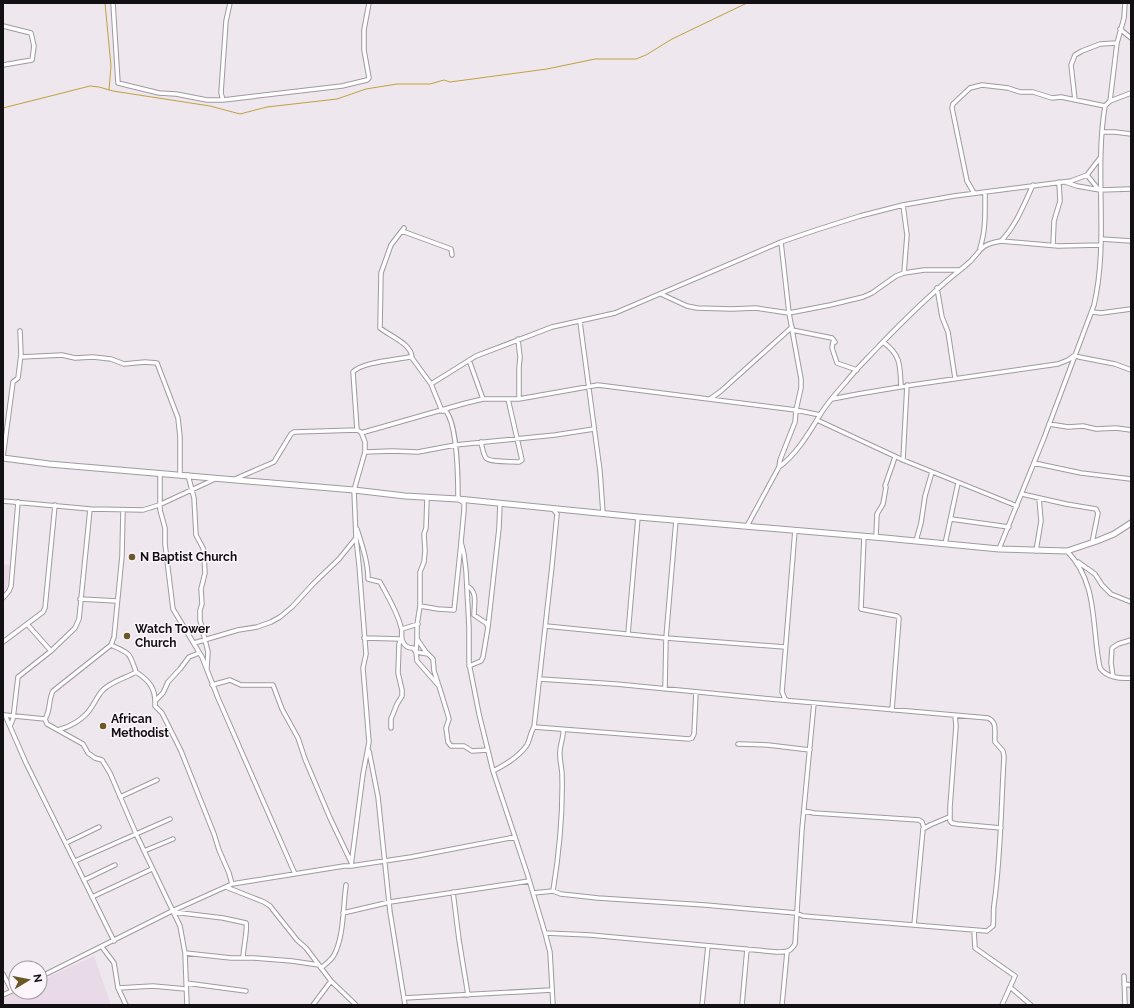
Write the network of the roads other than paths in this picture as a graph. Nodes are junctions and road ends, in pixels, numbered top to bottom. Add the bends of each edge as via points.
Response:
1 (113, 3) edge
2 (230, 3) edge
3 (369, 3) edge
4 (1125, 3) edge
5 (3, 26) edge
6 (1120, 29) junction
7 (1131, 38) edge
8 (1117, 44) junction
9 (3, 65) edge
10 (1131, 93) edge
11 (223, 100) junction
12 (1075, 100) junction
13 (1110, 102) junction
14 (1105, 106) junction
15 (1102, 132) junction
16 (1131, 134) edge
17 (1100, 158) junction
18 (1087, 175) junction
19 (1059, 182) junction
20 (1064, 182) junction
21 (1034, 185) junction
22 (1131, 189) edge
23 (1100, 190) junction
24 (985, 192) junction
25 (974, 193) junction
26 (903, 205) junction
27 (1101, 239) junction
28 (1001, 241) junction
29 (1131, 241) edge
30 (781, 242) junction
31 (1053, 245) junction
32 (1100, 245) junction
33 (979, 250) junction
34 (452, 255) dead end
35 (959, 270) junction
36 (904, 273) junction
37 (937, 288) junction
38 (661, 294) junction
39 (1131, 310) edge
40 (1092, 312) junction
41 (789, 313) junction
42 (580, 322) junction
43 (792, 329) junction
44 (20, 330) dead end
45 (518, 339) junction
46 (883, 342) junction
47 (1075, 355) junction
48 (21, 357) junction
49 (412, 358) junction
50 (469, 360) junction
51 (857, 370) junction
52 (1131, 370) edge
53 (955, 378) junction
54 (431, 384) junction
55 (901, 386) junction
56 (907, 386) junction
57 (588, 387) junction
58 (508, 398) junction
59 (482, 399) junction
60 (519, 399) junction
61 (710, 399) junction
62 (832, 400) junction
63 (796, 410) junction
64 (442, 411) junction
65 (820, 415) junction
66 (818, 420) junction
67 (1049, 424) junction
68 (594, 429) junction
69 (358, 430) junction
70 (1131, 430) edge
71 (361, 434) junction
72 (518, 438) junction
73 (481, 442) junction
74 (455, 445) junction
75 (365, 452) junction
76 (895, 457) junction
77 (3, 458) edge
78 (904, 460) junction
79 (1034, 463) junction
80 (779, 467) junction
81 (932, 472) junction
82 (160, 473) junction
83 (180, 475) junction
84 (188, 475) junction
85 (216, 478) junction
86 (1131, 479) edge
87 (234, 480) junction
88 (958, 483) junction
89 (191, 489) junction
90 (354, 490) junction
91 (1022, 494) junction
92 (427, 498) junction
93 (1039, 498) junction
94 (458, 499) junction
95 (3, 501) edge
96 (18, 502) junction
97 (500, 503) junction
98 (55, 505) junction
99 (159, 505) junction
100 (1017, 506) junction
101 (552, 508) junction
102 (90, 509) junction
103 (123, 510) junction
104 (603, 513) junction
105 (638, 517) junction
106 (950, 519) junction
107 (676, 520) junction
108 (1131, 523) edge
109 (356, 526) junction
110 (747, 526) junction
111 (1009, 527) junction
112 (795, 530) junction
113 (864, 536) junction
114 (876, 537) junction
115 (356, 538) junction
116 (916, 541) junction
117 (461, 542) junction
118 (1092, 543) junction
119 (945, 544) junction
120 (999, 549) junction
121 (1036, 551) junction
122 (1067, 551) junction
123 (1076, 560) junction
124 (467, 586) junction
125 (3, 598) edge
126 (80, 599) junction
127 (117, 601) junction
128 (1131, 602) edge
129 (420, 606) junction
130 (27, 624) junction
131 (418, 624) junction
132 (546, 626) junction
133 (488, 627) junction
134 (402, 629) junction
135 (628, 634) junction
136 (364, 638) junction
137 (666, 638) junction
138 (205, 639) junction
139 (401, 639) junction
140 (418, 639) junction
141 (1131, 640) edge
142 (3, 642) edge
143 (194, 643) junction
144 (111, 645) junction
145 (785, 646) junction
146 (51, 651) junction
147 (199, 652) junction
148 (416, 652) junction
149 (428, 654) junction
150 (469, 666) junction
151 (207, 669) junction
152 (136, 672) junction
153 (1113, 676) junction
154 (1131, 678) edge
155 (540, 679) junction
156 (212, 685) junction
157 (439, 686) junction
158 (665, 689) junction
159 (696, 692) junction
160 (155, 701) junction
161 (788, 701) junction
162 (814, 703) junction
163 (892, 710) junction
164 (4, 715) edge
165 (955, 715) junction
166 (13, 716) junction
167 (44, 719) junction
168 (10, 726) junction
169 (534, 727) junction
170 (391, 728) dead end
171 (57, 730) junction
172 (563, 730) junction
173 (738, 744) dead end
174 (368, 749) junction
175 (488, 750) junction
176 (810, 750) junction
177 (493, 771) junction
178 (157, 780) dead end
179 (120, 797) junction
180 (804, 811) junction
181 (949, 817) junction
182 (170, 819) dead end
183 (99, 827) dead end
184 (924, 828) junction
185 (1001, 828) junction
186 (136, 833) junction
187 (515, 837) junction
188 (173, 839) dead end
189 (66, 843) junction
190 (144, 851) junction
191 (75, 861) junction
192 (384, 861) junction
193 (351, 864) junction
194 (115, 865) dead end
195 (152, 869) junction
196 (295, 874) junction
197 (84, 880) junction
198 (529, 881) junction
199 (232, 884) junction
200 (346, 885) dead end
201 (226, 886) junction
202 (553, 891) junction
203 (453, 892) junction
204 (533, 893) junction
205 (92, 897) junction
206 (390, 902) junction
207 (172, 911) junction
208 (796, 913) junction
209 (342, 914) junction
210 (914, 925) junction
211 (974, 930) junction
212 (545, 933) junction
213 (114, 941) junction
214 (708, 946) junction
215 (102, 947) junction
216 (747, 949) junction
217 (787, 952) junction
218 (185, 953) junction
219 (243, 958) junction
220 (320, 967) junction
221 (48, 974) edge
222 (1124, 976) dead end
223 (331, 981) junction
224 (186, 983) junction
225 (1124, 984) junction
226 (1131, 985) edge
227 (1010, 987) junction
228 (118, 988) junction
229 (186, 989) junction
230 (552, 990) junction
231 (246, 991) dead end
232 (468, 995) junction
233 (404, 998) junction
234 (126, 1005) edge
235 (187, 1005) edge
236 (313, 1005) edge
237 (356, 1005) edge
238 (406, 1005) edge
239 (553, 1005) edge
240 (702, 1005) edge
241 (742, 1005) edge
242 (782, 1005) edge
243 (1002, 1005) edge
244 (1031, 1005) edge
245 (1125, 1005) edge

1 - 11 street via 118,83 159,93
2 - 11 street via 226,21 221,93
3 - 11 street via 364,33 369,78 367,80 342,86
4 - 6 street
5 - 9 street via 31,33 34,46 32,60
6 - 7 street
6 - 8 street
8 - 12 street via 1100,44 1075,55 1071,65
8 - 13 street
10 - 13 street
12 - 14 street
12 - 25 street via 982,85 967,90 952,108 967,181
13 - 14 street
14 - 15 street
15 - 16 street
15 - 17 street
17 - 18 street
17 - 23 street
18 - 20 street
18 - 23 street
19 - 20 street
19 - 21 street
19 - 31 street via 1060,202 1054,221
20 - 23 street
21 - 24 street
21 - 28 street via 1008,234
22 - 23 street
23 - 27 street
24 - 25 street
24 - 33 street via 984,233
25 - 26 street
26 - 30 street
26 - 36 street via 907,234
27 - 29 street
27 - 32 street
28 - 31 street
28 - 33 street via 987,244
30 - 38 street
30 - 41 street
31 - 32 street
32 - 40 street via 1098,283
33 - 35 street via 967,265
34 - 49 street via 451,249 403,229 391,245 381,273 380,328 405,346
35 - 36 street
35 - 37 street
36 - 41 street via 863,297
37 - 46 street
37 - 53 street via 942,317 948,332
38 - 41 street via 696,308 756,308
38 - 42 street via 615,313
39 - 40 street
40 - 47 street
41 - 43 street
42 - 45 street via 552,327
42 - 57 street
43 - 51 street via 832,338 836,342 833,342 832,348 837,363
43 - 61 street
43 - 63 street via 801,379
44 - 48 street
45 - 50 street
45 - 60 street
46 - 51 street
46 - 55 street via 896,354 900,366
47 - 52 street
47 - 53 street via 1058,364
47 - 67 street
48 - 77 street via 18,378 13,382
48 - 83 street via 62,355 76,358 93,357 124,364 157,363 178,418
49 - 54 street
49 - 69 street via 355,369 353,372
50 - 54 street
50 - 59 street
51 - 62 street
53 - 56 street
54 - 64 street
55 - 56 street
55 - 62 street
56 - 78 street
57 - 60 street
57 - 61 street via 609,386
57 - 68 street
58 - 59 street
58 - 60 street
58 - 72 street
59 - 64 street
61 - 63 street
62 - 65 street
63 - 65 street
63 - 80 street via 795,422
64 - 71 street
64 - 74 street via 446,412 451,420
65 - 66 street
66 - 76 street
66 - 80 street
67 - 70 street
67 - 79 street
68 - 72 street
68 - 104 street
69 - 71 street
69 - 87 street via 294,432 274,462
71 - 75 street via 365,442
72 - 73 street
72 - 73 street via 521,461 487,459
73 - 74 street
74 - 75 street via 418,452
74 - 94 street via 458,461
75 - 90 street
76 - 78 street
76 - 114 street via 885,486 884,504 878,514
77 - 82 street
78 - 81 street
79 - 86 street via 1087,474
79 - 91 street
80 - 110 street
81 - 88 street
81 - 116 street
82 - 83 street
82 - 99 street
83 - 84 street
84 - 85 street
84 - 89 street
85 - 87 street
85 - 89 street
87 - 90 street
88 - 100 street
88 - 106 street
89 - 99 street
89 - 138 street via 196,536 203,548 204,557 200,620
90 - 92 street
90 - 109 street
91 - 93 street
91 - 100 street
92 - 94 street
92 - 129 street via 425,557 420,572
93 - 118 street via 1096,509 1098,513
93 - 121 street via 1041,521
94 - 97 street
94 - 117 street via 464,502
95 - 96 street
96 - 98 street
96 - 125 street via 11,586
97 - 101 street
97 - 133 street
98 - 102 street
98 - 130 street via 46,602 42,612
99 - 103 street via 142,510
99 - 143 street via 165,528 173,608
100 - 111 street
101 - 104 street
101 - 132 street via 556,514
102 - 103 street
102 - 126 street
103 - 127 street via 122,556
104 - 105 street
105 - 107 street
105 - 135 street
106 - 111 street
106 - 119 street
107 - 110 street
107 - 137 street
108 - 118 street via 1114,534
109 - 115 street
109 - 134 street via 366,558 368,579 380,582
110 - 112 street
111 - 120 street
112 - 113 street
112 - 145 street
113 - 114 street
113 - 163 street via 861,609 899,618
114 - 116 street
115 - 136 street
115 - 138 street via 339,559 280,617 257,627
116 - 119 street
117 - 124 street
117 - 129 street via 454,610
118 - 122 street
119 - 120 street
120 - 121 street
121 - 122 street
122 - 123 street
123 - 128 street via 1095,574 1111,594
123 - 153 street via 1089,590 1100,668
124 - 133 street via 474,594 474,615
124 - 150 street
126 - 127 street
126 - 146 street via 79,619 75,628
127 - 144 street
129 - 131 street
130 - 142 street
130 - 146 street
131 - 134 street
131 - 140 street
132 - 135 street
132 - 155 street
133 - 150 street via 481,661
134 - 139 street
135 - 137 street
136 - 139 street
136 - 174 street via 366,654 363,668
137 - 145 street
137 - 158 street
138 - 143 street
138 - 151 street via 208,652
139 - 148 street via 408,648 413,648
139 - 170 street via 398,673 402,696 390,719
140 - 148 street
140 - 149 street
141 - 153 street via 1112,648
143 - 147 street
144 - 152 street via 131,657
144 - 167 street via 53,691 48,714
145 - 161 street via 782,692
146 - 166 street via 18,677
147 - 151 street
147 - 160 street via 189,657
148 - 149 street
148 - 157 street via 417,661
149 - 157 street via 433,659
150 - 175 street
151 - 156 street
152 - 160 street via 150,683
152 - 171 street via 108,686 84,717
153 - 154 street
155 - 158 street
155 - 169 street
156 - 193 street via 230,680 241,685 273,685
156 - 196 street
157 - 175 street via 449,719 446,728 450,744 464,746 472,751
158 - 159 street
159 - 161 street
159 - 172 street via 694,734 689,739
160 - 199 street via 155,706 181,751
161 - 162 street
162 - 163 street
162 - 176 street
163 - 165 street
164 - 166 street
164 - 168 street
165 - 181 street
165 - 185 street via 988,718 994,722 995,742 1003,751 1004,757
166 - 167 street
166 - 168 street
167 - 171 street
168 - 189 street
169 - 172 street
169 - 177 street via 522,751
171 - 179 street via 83,744 91,755 104,762
172 - 202 street via 560,750 562,804
173 - 176 street
174 - 192 street via 378,797
174 - 193 street
175 - 177 street
176 - 180 street
177 - 187 street
178 - 179 street
179 - 186 street
180 - 184 street via 919,820
180 - 208 street
181 - 184 street
181 - 185 street via 952,823
182 - 186 street
183 - 189 street
184 - 210 street
185 - 211 street via 993,926 987,931
186 - 190 street
186 - 191 street
187 - 192 street
187 - 198 street
188 - 190 street
189 - 191 street
190 - 195 street
191 - 197 street
192 - 193 street
192 - 206 street
193 - 196 street
194 - 197 street
195 - 205 street
195 - 207 street
196 - 199 street
197 - 205 street
198 - 203 street
198 - 204 street
199 - 201 street
200 - 209 street
201 - 207 street
201 - 220 street via 268,904
202 - 204 street
202 - 208 street via 598,898
203 - 206 street
203 - 232 street
204 - 212 street
205 - 213 street
206 - 209 street
206 - 233 street
207 - 213 street
207 - 218 street via 180,926
207 - 219 street via 246,923 248,927
208 - 210 street via 803,916
208 - 217 street via 795,944
209 - 220 street via 336,950 331,959
210 - 211 street
211 - 227 street via 975,948 1015,976
212 - 214 street
212 - 230 street via 550,952
213 - 215 street
214 - 216 street
214 - 240 street
215 - 221 street
215 - 228 street via 114,963
216 - 217 street
216 - 241 street
217 - 242 street
218 - 219 street
218 - 224 street
219 - 220 street via 292,961
220 - 223 street
222 - 225 street
223 - 236 street
223 - 237 street
224 - 229 street
224 - 231 street
225 - 226 street
225 - 245 street
227 - 243 street
227 - 244 street
228 - 229 street via 153,986
228 - 234 street
229 - 235 street
230 - 232 street
230 - 239 street
232 - 233 street
233 - 238 street

